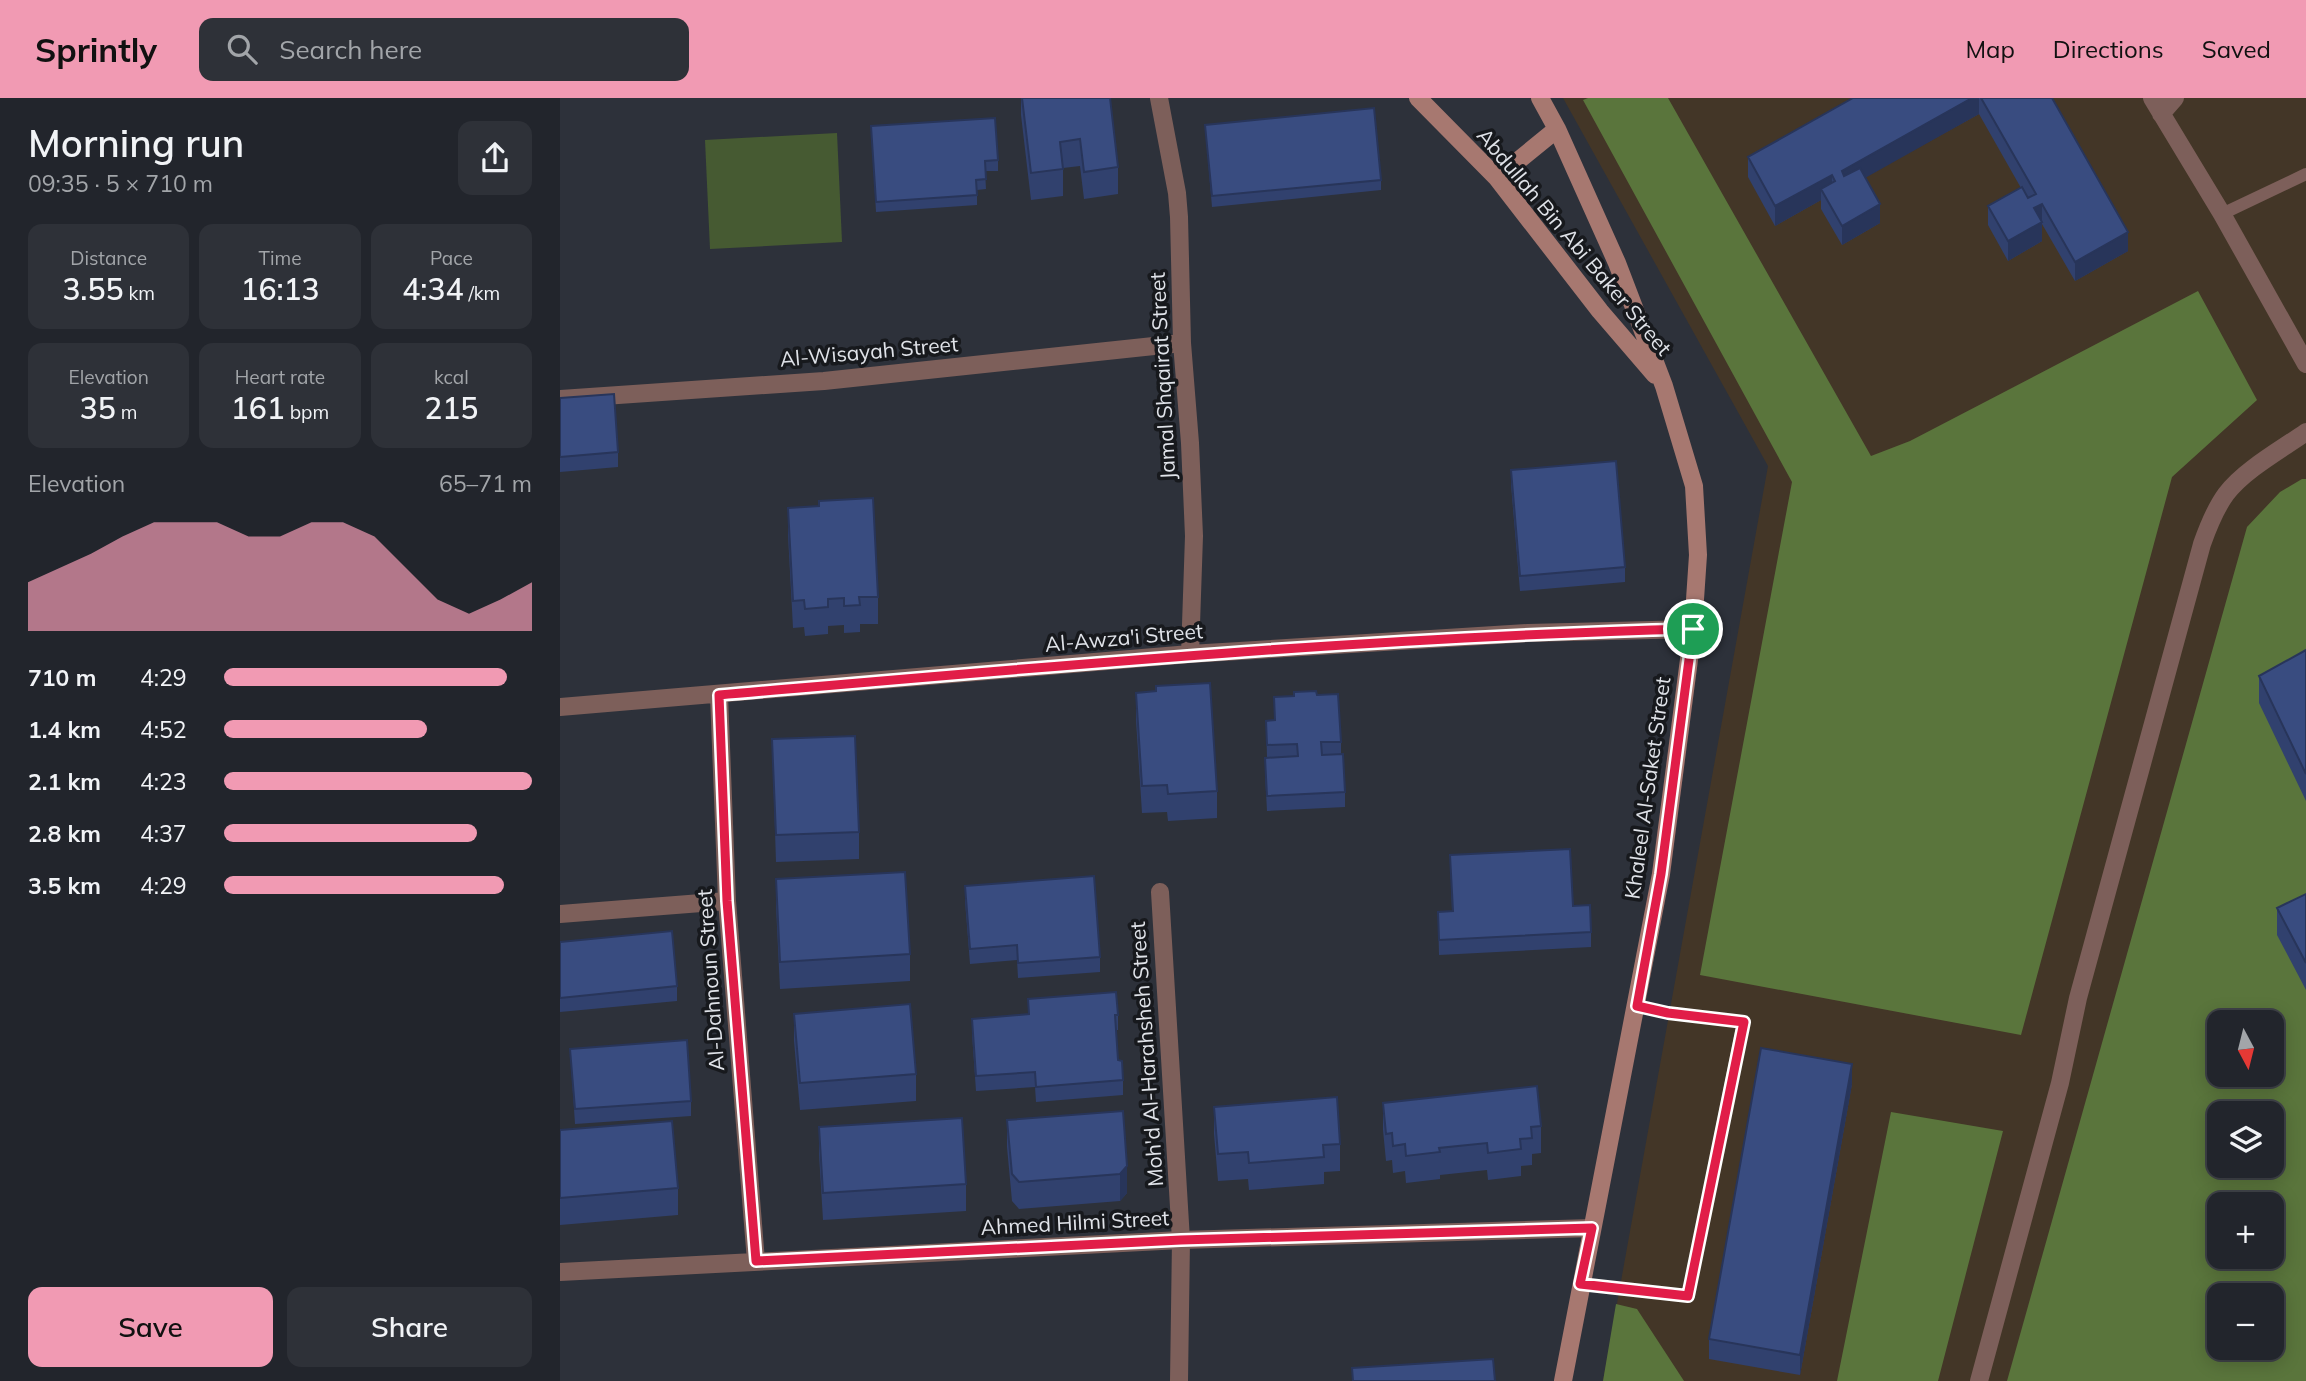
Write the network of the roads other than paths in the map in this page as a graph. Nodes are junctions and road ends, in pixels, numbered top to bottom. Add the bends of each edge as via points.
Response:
1 (1159, 98) edge
2 (1418, 98) edge
3 (1540, 98) edge
4 (2151, 98) edge
5 (2175, 98) edge
6 (2161, 114) junction
7 (1557, 130) junction
8 (2306, 174) edge
9 (1497, 178) junction
10 (2222, 214) junction
11 (1182, 344) junction
12 (2306, 364) edge
13 (1664, 386) junction
14 (560, 399) edge
15 (2306, 432) edge
16 (1693, 629) junction
17 (1190, 654) junction
18 (719, 695) junction
19 (560, 707) edge
20 (1160, 892) dead end
21 (727, 901) junction
22 (560, 914) edge
23 (1637, 1006) junction
24 (1592, 1228) junction
25 (1181, 1240) junction
26 (756, 1261) junction
27 (560, 1272) edge
28 (1580, 1284) junction
29 (1179, 1381) edge
30 (1563, 1381) edge
31 (1979, 1381) edge

1 - 11 street, Jamal Shqairat Street via 1178,193
2 - 9 street, Abdullah Bin Abi Baker Street
3 - 7 street, Khaleel Al-Saket Street
4 - 6 street
5 - 6 street
6 - 10 street
7 - 9 street
7 - 13 street, Khaleel Al-Saket Street via 1617,262
8 - 10 lane
9 - 13 street, Abdullah Bin Abi Baker Street
10 - 12 street
11 - 14 street, Al-Wisayah Street via 824,381
11 - 17 street, Jamal Shqairat Street via 1194,537
13 - 16 street, Khaleel Al-Saket Street via 1694,486 1698,555
15 - 31 street via 2227,493 2202,544
16 - 17 street, Al-Awza'i Street via 1528,633
16 - 23 street, Khaleel Al-Saket Street via 1661,874
17 - 18 street, Al-Awza'i Street
18 - 19 street, Al-Awza'i Street
18 - 21 street, Al-Dahnoun Street
20 - 25 street, Moh'd Al-Harahsheh Street
21 - 22 street
21 - 26 street, Al-Dahnoun Street
23 - 24 street, Khaleel Al-Saket Street
23 - 28 lane via 1744,1022 1688,1296
24 - 25 street, Ahmed Hilmi Street
24 - 28 street, Khaleel Al-Saket Street
25 - 26 street, Ahmed Hilmi Street
25 - 29 street, Moh'd Al-Harahsheh Street
26 - 27 street, Ahmed Hilmi Street
28 - 30 street, Khaleel Al-Saket Street

